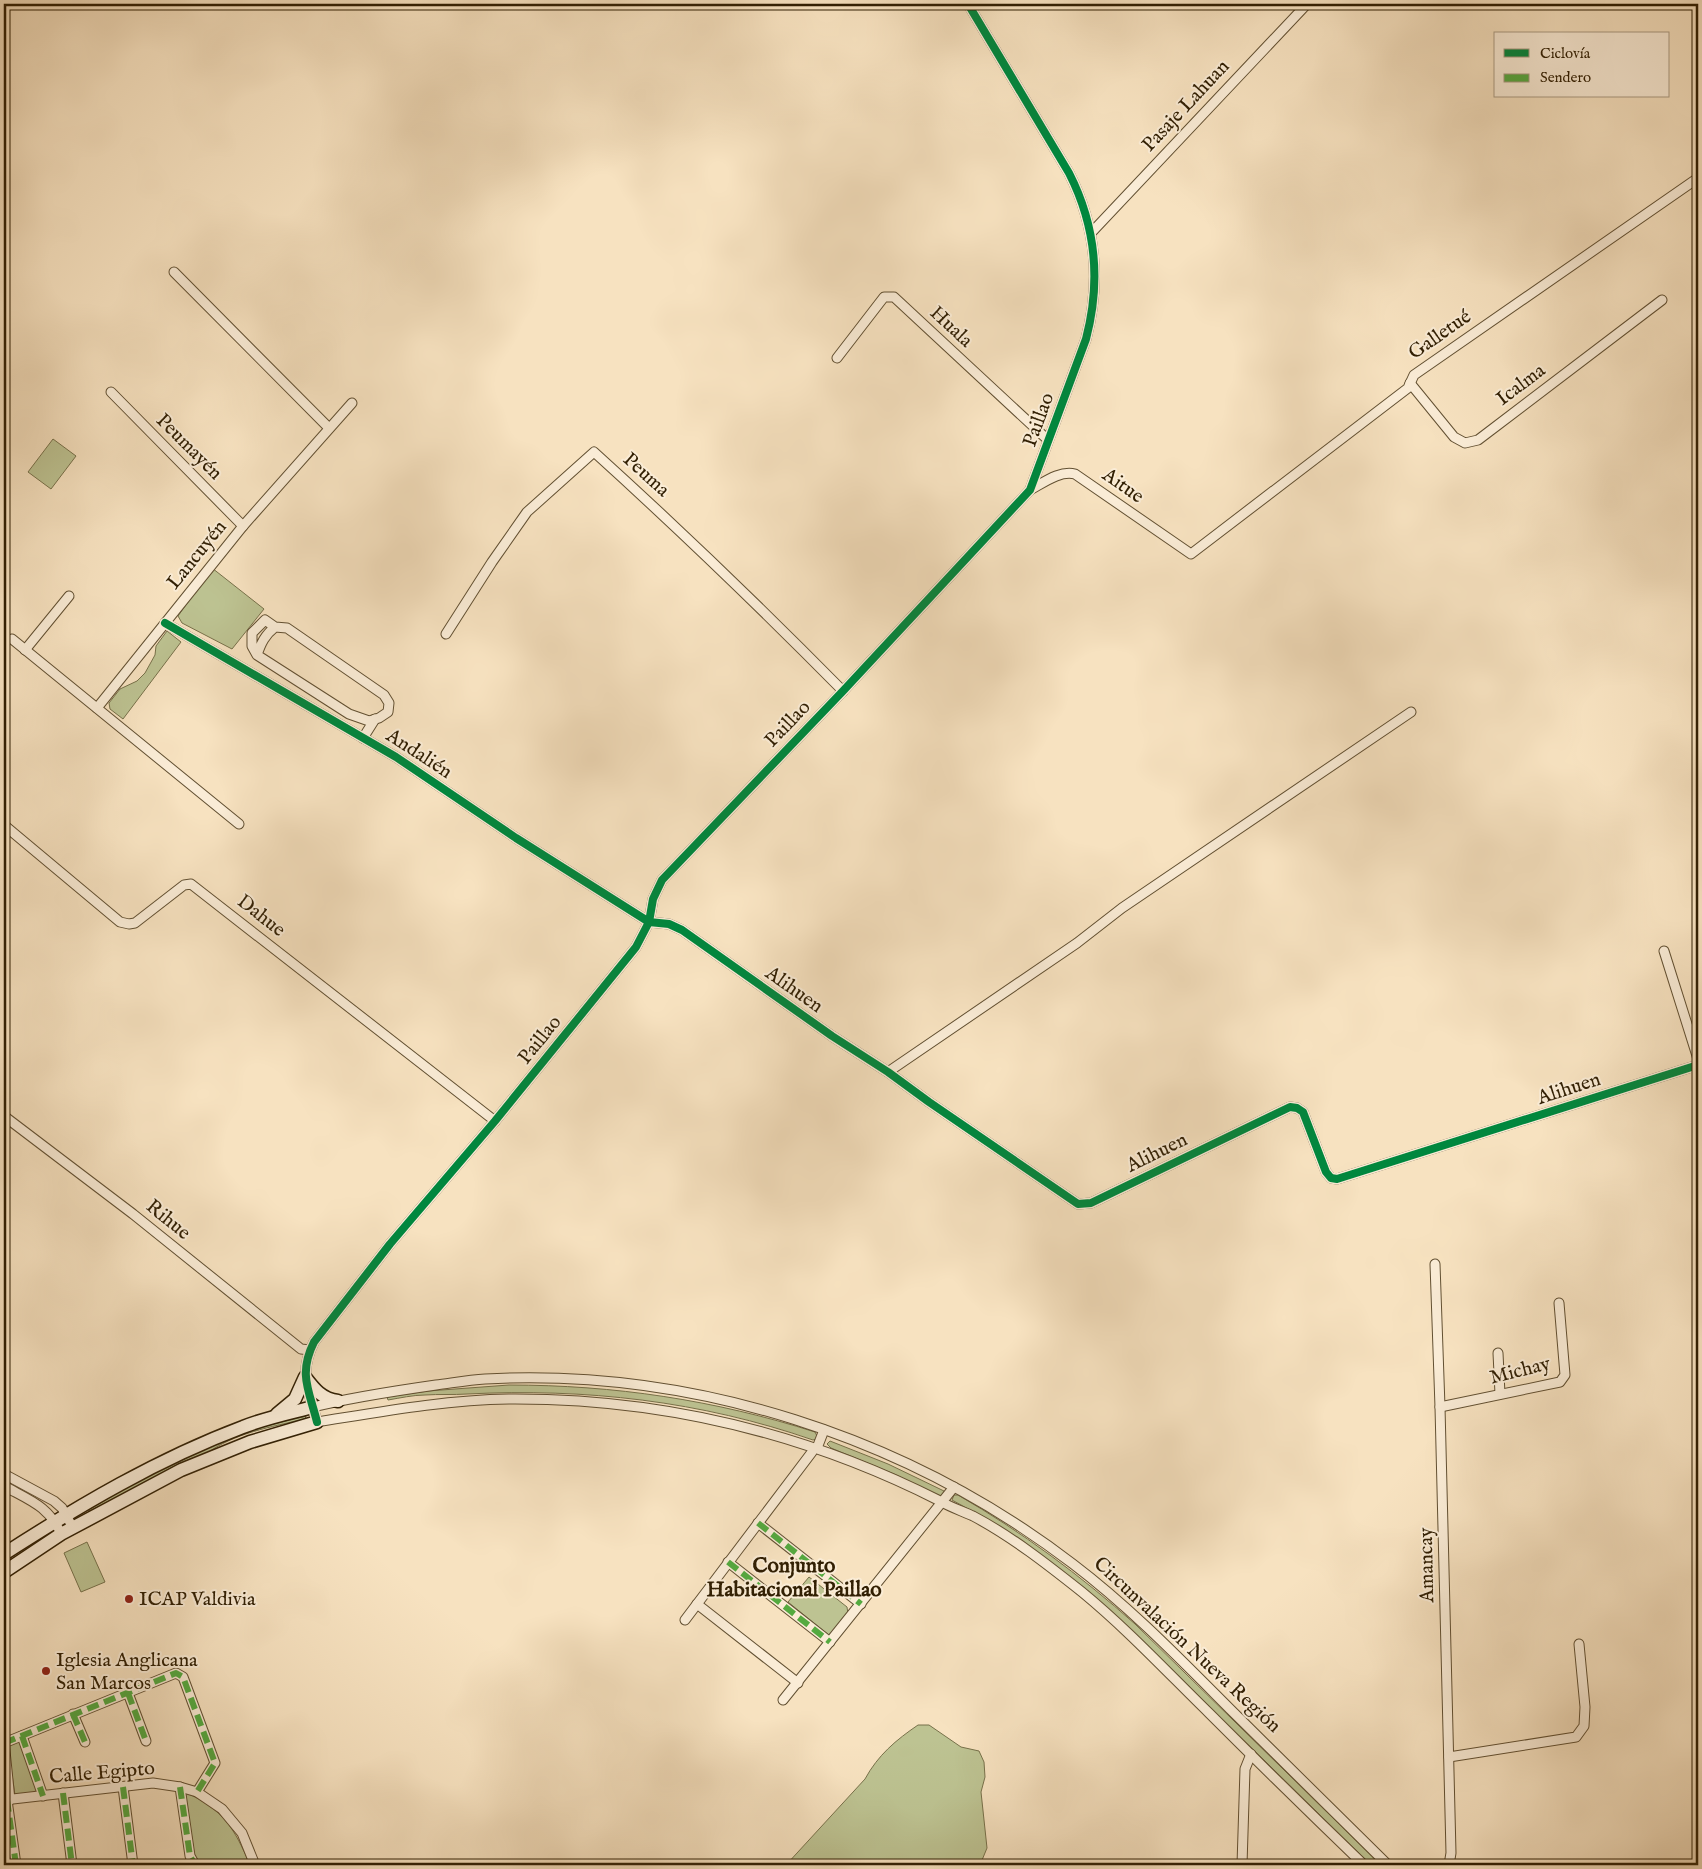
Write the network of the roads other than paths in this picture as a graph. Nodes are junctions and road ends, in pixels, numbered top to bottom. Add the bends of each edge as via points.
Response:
1 (968, 4) edge
2 (1307, 4) edge
3 (1698, 178) edge
4 (1091, 233) junction
5 (174, 272) dead end
6 (1662, 300) dead end
7 (837, 358) dead end
8 (1410, 383) junction
9 (111, 392) dead end
10 (352, 403) dead end
11 (329, 428) junction
12 (1048, 440) junction
13 (1030, 490) junction
14 (243, 526) junction
15 (1191, 554) joint
16 (69, 596) dead end
17 (165, 623) junction
18 (446, 634) dead end
19 (12, 638) dead end
20 (25, 650) junction
21 (843, 691) junction
22 (97, 708) junction
23 (1411, 712) dead end
24 (375, 719) junction
25 (363, 738) junction
26 (239, 824) dead end
27 (4, 825) edge
28 (649, 922) junction
29 (1664, 951) dead end
30 (1698, 1059) edge
31 (1698, 1065) edge
32 (888, 1072) junction
33 (4, 1116) edge
34 (495, 1121) junction
35 (1435, 1264) dead end
36 (1559, 1303) dead end
37 (310, 1350) junction
38 (1498, 1353) dead end
39 (305, 1377) junction
40 (1500, 1394) junction
41 (338, 1401) junction
42 (313, 1407) junction
43 (1440, 1407) junction
44 (271, 1418) junction
45 (317, 1422) junction
46 (824, 1430) junction
47 (814, 1450) junction
48 (4, 1474) edge
49 (4, 1486) edge
50 (954, 1487) junction
51 (942, 1502) junction
52 (58, 1518) junction
53 (758, 1523) junction
54 (73, 1528) junction
55 (62, 1534) junction
56 (4, 1554) edge
57 (728, 1562) junction
58 (5, 1567) edge
59 (697, 1604) junction
60 (861, 1604) junction
61 (685, 1620) dead end
62 (830, 1642) junction
63 (1579, 1644) dead end
64 (798, 1682) junction
65 (128, 1693) junction
66 (783, 1700) dead end
67 (73, 1714) junction
68 (22, 1736) junction
69 (146, 1741) dead end
70 (4, 1742) edge
71 (85, 1742) dead end
72 (1251, 1754) junction
73 (1449, 1758) junction
74 (122, 1787) junction
75 (180, 1787) junction
76 (197, 1792) junction
77 (64, 1793) junction
78 (43, 1796) junction
79 (7, 1800) edge
80 (16, 1865) edge
81 (72, 1865) edge
82 (133, 1865) edge
83 (195, 1865) edge
84 (255, 1865) edge
85 (1242, 1865) edge
86 (1364, 1865) edge
87 (1388, 1865) edge
88 (1449, 1865) edge

1 - 4 street, Paillao via 1070,173
2 - 4 street, Pasaje Lahuan
3 - 8 street, Galletué via 1414,375
4 - 12 street, Paillao via 1095,275 1090,324
5 - 11 street
6 - 8 street, Icalma via 1478,440 1465,443 1454,437
7 - 12 street, Huala via 884,297 894,297
8 - 15 street, Galletué via 1408,388 1353,431
9 - 14 street, Peumayén
10 - 11 street, Lancuyén
11 - 14 street, Lancuyén
12 - 13 street, Paillao
13 - 15 street, Aitue via 1060,474 1075,474
13 - 21 street, Paillao
14 - 17 street, Lancuyén
16 - 20 street
17 - 22 street, Lancuyén
17 - 25 street, Andalién
18 - 21 street, Peuma via 527,512 594,452 705,555
19 - 20 street
20 - 22 street
21 - 28 street, Paillao via 667,874 655,892
22 - 26 street
23 - 32 street
24 - 24 street via 369,721 349,714 257,655 252,646 252,633 265,620 275,627 287,628 384,695 389,703 388,712
24 - 25 street
25 - 28 street, Andalién
27 - 34 street, Dahue via 120,922 135,923 184,885 191,884
28 - 32 street, Alihuen via 669,924 682,930
28 - 34 street, Paillao via 636,947
29 - 30 street
31 - 32 street, Alihuen via 1337,1179 1326,1172 1303,1112 1290,1107 1091,1203 1082,1204 1074,1202
33 - 37 street, Rihue via 133,1214 301,1349
34 - 37 street, Paillao via 390,1244
35 - 43 street, Amancay
36 - 40 street, Michay via 1564,1375 1560,1382
37 - 39 street, Paillao
38 - 40 street
39 - 41 street via 318,1393
39 - 42 street, Paillao
39 - 44 street via 295,1399
40 - 43 street, Michay
41 - 42 street, Circunvalación Nueva Región
41 - 46 street, Circunvalación Nueva Región via 482,1379 589,1381 698,1395 769,1412
42 - 44 street, Circunvalación Nueva Región
42 - 45 street, Paillao
43 - 73 street, Amancay
44 - 52 street, Circunvalación Nueva Región via 172,1456
45 - 47 street, Circunvalación Nueva Región via 422,1405 507,1400 577,1401 643,1407 713,1420
45 - 54 street, Circunvalación Nueva Región via 250,1442 181,1470
46 - 47 street
46 - 50 street, Circunvalación Nueva Región via 901,1460
47 - 51 street, Circunvalación Nueva Región via 913,1487
47 - 53 street
48 - 52 street via 54,1501
49 - 52 street
50 - 51 street
50 - 87 street, Circunvalación Nueva Región via 1045,1543 1129,1610
51 - 60 street
51 - 72 street, Circunvalación Nueva Región via 1002,1534 1081,1592 1131,1634
52 - 54 street
52 - 55 street
52 - 56 street, Circunvalación Nueva Región
53 - 57 street
53 - 60 street
54 - 55 street, Circunvalación Nueva Región
55 - 58 street, Circunvalación Nueva Región
57 - 59 street
57 - 62 street
59 - 61 street
59 - 64 street
60 - 62 street
62 - 64 street
63 - 73 street via 1585,1707 1584,1726 1576,1738
64 - 66 street
65 - 67 street
65 - 69 street
65 - 76 street via 176,1673 183,1677 215,1763
67 - 68 street
67 - 71 street
68 - 70 street
68 - 78 street
70 - 79 street
72 - 85 street via 1245,1770
72 - 86 street, Circunvalación Nueva Región
73 - 88 street, Amancay
74 - 75 street, Calle Egipto via 153,1783
74 - 77 street, Calle Egipto
74 - 82 street
75 - 76 street, Calle Egipto
75 - 83 street via 190,1856
76 - 84 street, Calle Egipto via 233,1821 242,1833
77 - 78 street, Calle Egipto
77 - 81 street
78 - 79 street, Calle Egipto
79 - 80 street

